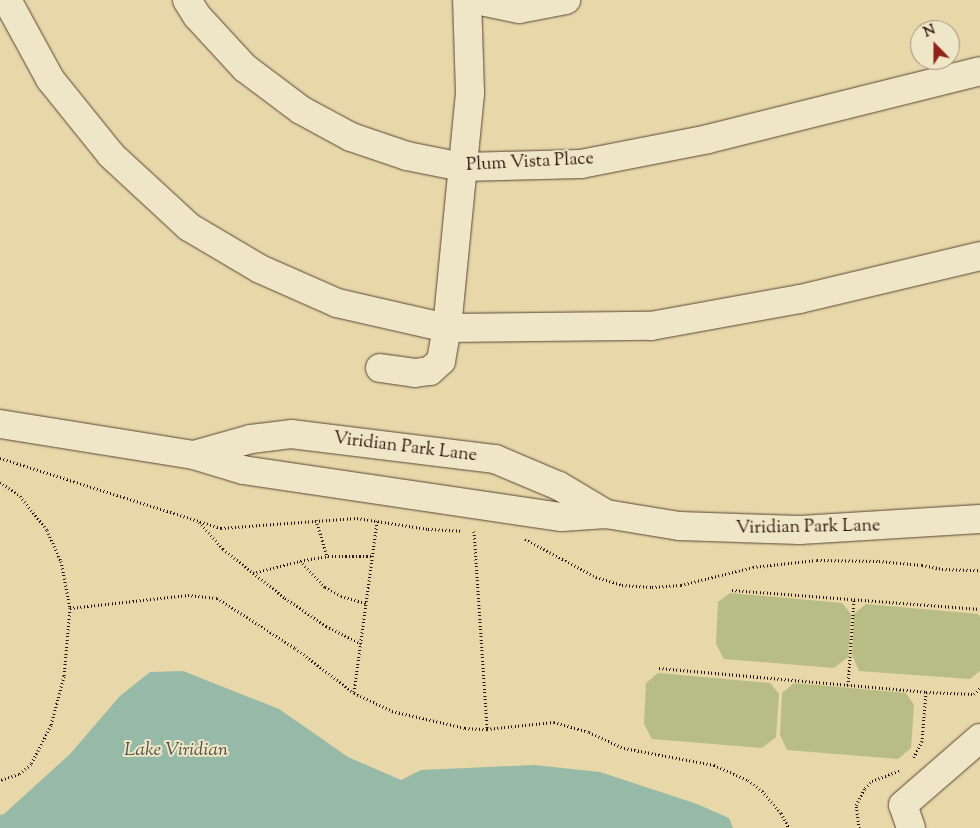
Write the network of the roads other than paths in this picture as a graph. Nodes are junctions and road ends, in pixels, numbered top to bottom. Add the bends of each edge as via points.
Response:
1 (7, 0) edge
2 (187, 0) edge
3 (467, 0) edge
4 (476, 0) edge
5 (566, 0) edge
6 (980, 71) edge
7 (462, 167) junction
8 (980, 256) edge
9 (448, 328) junction
10 (380, 368) dead end
11 (0, 424) edge
12 (194, 455) junction
13 (606, 514) junction
14 (980, 519) edge
15 (980, 738) edge
16 (911, 828) edge

1 - 9 street via 50,78 111,156 188,227 260,269 337,303
2 - 7 street, Plum Vista Place via 197,16 245,68 301,110 351,137 407,156
3 - 7 street via 470,93
4 - 5 street via 519,9
6 - 7 street, Plum Vista Place via 708,139 581,164
7 - 9 street
8 - 9 street via 800,299 651,326
9 - 10 street via 441,362 430,371 415,373
11 - 12 street, Viridian Park Lane
12 - 13 street, Viridian Park Lane via 243,470 562,517
12 - 13 street, Viridian Park Lane via 251,439 291,434 495,460 559,486
13 - 14 street, Viridian Park Lane via 679,526 740,530 870,528
15 - 16 street via 902,806

